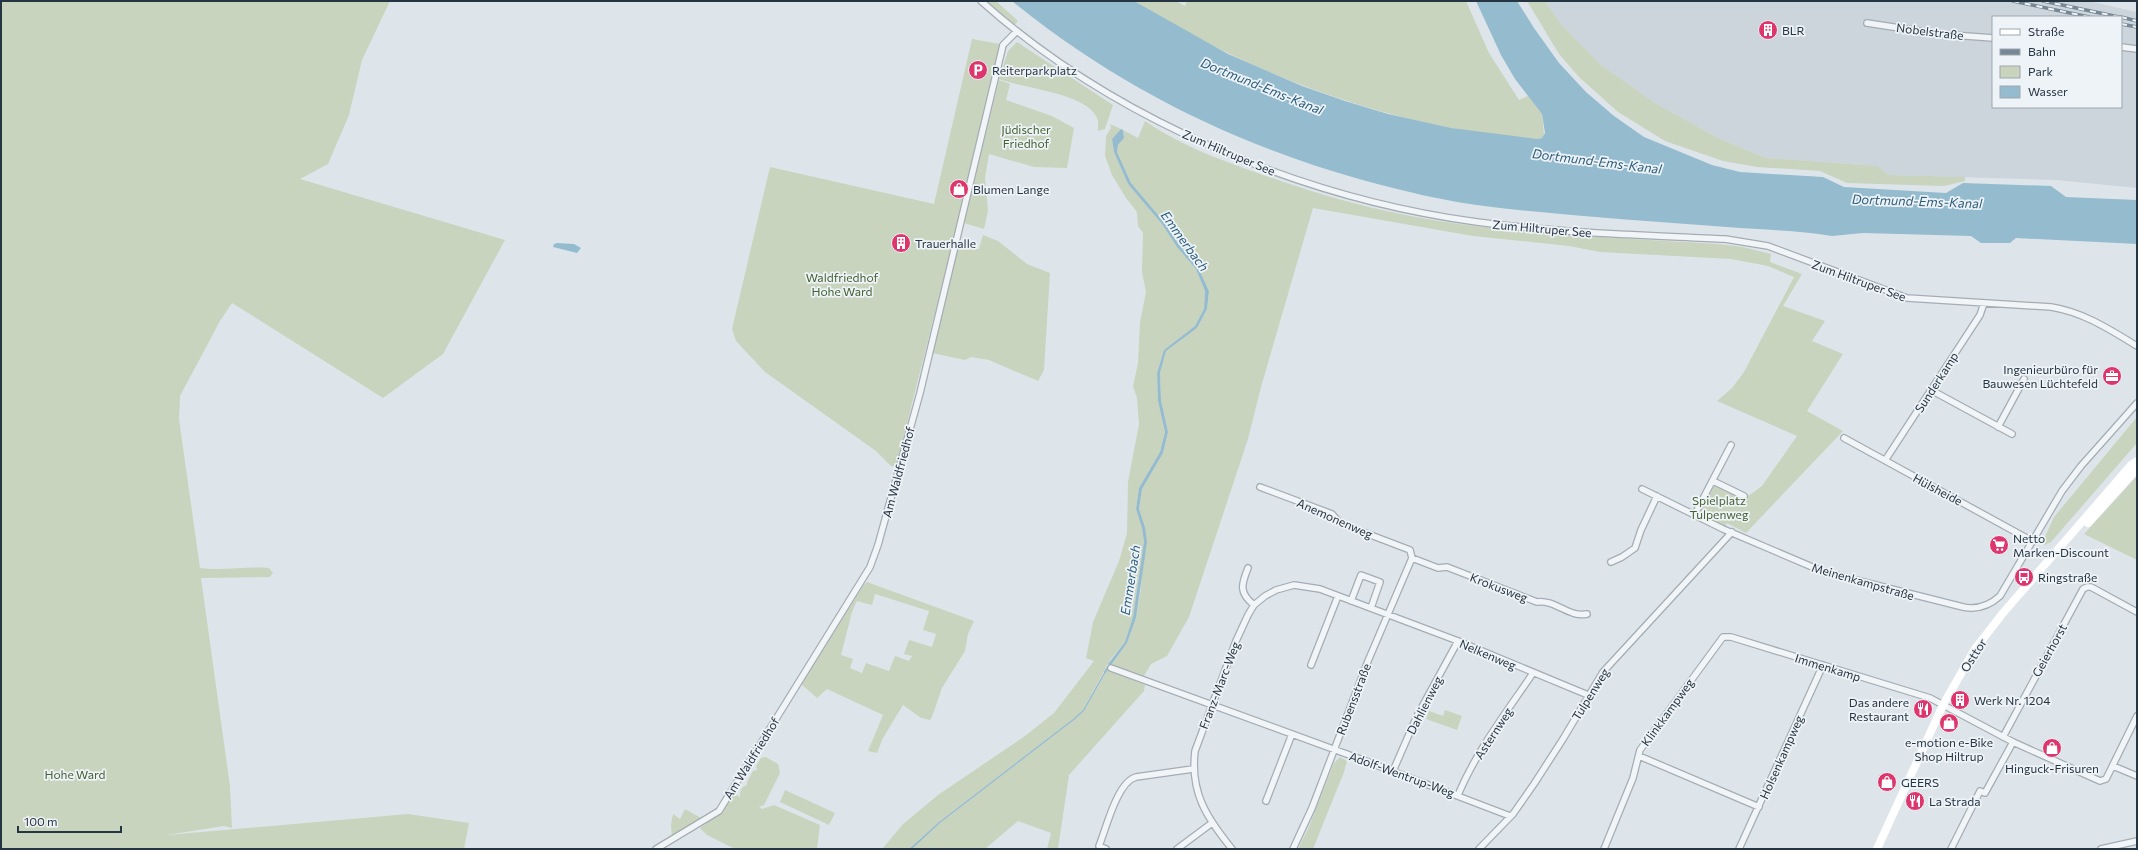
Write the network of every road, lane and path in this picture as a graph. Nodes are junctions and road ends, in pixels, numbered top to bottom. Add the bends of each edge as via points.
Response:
1 (981, 1) edge
2 (1867, 23) dead end
3 (1017, 31) junction
4 (1992, 38) edge
5 (2122, 47) edge
6 (2137, 49) edge
7 (1984, 303) junction
8 (2137, 346) edge
9 (2024, 379) dead end
10 (1931, 390) junction
11 (2137, 403) edge
12 (1998, 427) junction
13 (2012, 434) dead end
14 (1844, 438) dead end
15 (1731, 445) dead end
16 (1886, 460) junction
17 (2137, 461) edge
18 (2137, 469) edge
19 (1713, 481) junction
20 (1260, 487) dead end
21 (1642, 489) dead end
22 (1657, 496) junction
23 (1744, 496) dead end
24 (1695, 514) junction
25 (1732, 532) junction
26 (2032, 541) junction
27 (1412, 558) junction
28 (1611, 562) dead end
29 (2049, 562) junction
30 (1248, 568) dead end
31 (1338, 596) junction
32 (1351, 601) junction
33 (1254, 605) junction
34 (1370, 608) junction
35 (2137, 612) edge
36 (1587, 614) dead end
37 (1388, 615) junction
38 (1458, 641) junction
39 (1715, 648) joint
40 (1823, 665) junction
41 (1311, 666) dead end
42 (1111, 668) dead end
43 (1533, 673) junction
44 (1588, 695) junction
45 (1212, 705) junction
46 (1943, 705) junction
47 (2137, 716) edge
48 (1292, 734) junction
49 (2003, 737) junction
50 (2013, 742) junction
51 (1334, 750) junction
52 (1639, 756) junction
53 (2113, 766) junction
54 (1193, 769) junction
55 (1393, 771) junction
56 (2137, 776) edge
57 (1458, 795) junction
58 (1266, 801) dead end
59 (1759, 807) junction
60 (1510, 816) junction
61 (1212, 823) junction
62 (2137, 840) edge
63 (656, 849) edge
64 (1106, 849) edge
65 (1177, 849) edge
66 (1232, 849) edge
67 (1293, 849) edge
68 (1478, 849) edge
69 (1604, 849) edge
70 (1739, 849) edge
71 (1877, 849) edge
72 (1951, 849) edge
73 (2101, 849) edge

1 - 3 street, Zum Hiltruper See
2 - 4 street, Nobelstraße via 1939,34
3 - 7 street, Zum Hiltruper See via 1062,64 1136,109 1255,165 1322,188 1396,207 1491,224 1725,239 1751,243 1778,250 1907,298
3 - 63 street, Am Waldfriedhof via 1003,45 920,393 870,567 719,811
5 - 6 street
7 - 8 street, Zum Hiltruper See via 2050,307 2070,311 2096,322
7 - 10 street, Sunderkamp via 1980,315
9 - 12 street
10 - 12 street
10 - 16 street, Sunderkamp
11 - 26 street via 2070,480
12 - 13 street
14 - 16 street, Hülsheide
15 - 19 street
16 - 26 street, Hülsheide
17 - 29 main road, Osttor
18 - 29 main road, Osttor via 2069,544
19 - 23 street
19 - 24 street
20 - 27 street, Anemonenweg via 1332,514 1347,526 1410,550
21 - 22 street, Meinenkampstraße
22 - 24 street, Meinenkampstraße
22 - 28 street via 1640,530 1635,548
24 - 25 street, Meinenkampstraße
25 - 26 street, Meinenkampstraße via 1824,572 1968,608 1978,608 2000,596
25 - 44 street, Tulpenweg via 1612,662
27 - 36 street, Krokusweg via 1438,568 1447,567 1580,616
27 - 37 street, Rubensstraße
29 - 46 main road, Osttor via 1980,643
30 - 33 street via 1242,588 1245,598
31 - 32 street, Franz-Marc-Weg
31 - 33 street, Franz-Marc-Weg via 1320,589 1294,585 1276,590
31 - 41 street
32 - 34 street, Franz-Marc-Weg
32 - 34 street via 1361,575 1380,582
33 - 45 street, Franz-Marc-Weg via 1236,641
34 - 37 street, Franz-Marc-Weg
35 - 49 street, Geierhorst via 2087,587 2083,589
37 - 38 street, Nelkenweg
37 - 51 street, Rubensstraße
38 - 43 street, Nelkenweg
38 - 55 street, Dahlienweg via 1417,716
39 - 40 street, Immenkamp via 1723,637 1731,637
39 - 52 street, Klinkkampweg via 1654,730 1640,750
40 - 46 street, Immenkamp via 1930,698
40 - 59 street, Holsenkampweg
42 - 45 street, Adolf-Wentrup-Weg
43 - 44 street, Nelkenweg
43 - 57 street, Asternweg via 1486,741
44 - 60 street, Tulpenweg via 1564,739
45 - 48 street, Adolf-Wentrup-Weg
45 - 54 street, Franz-Marc-Weg via 1196,751
46 - 49 street
46 - 71 main road, Osttor
47 - 53 street
48 - 51 street, Adolf-Wentrup-Weg
48 - 58 street
49 - 50 street
50 - 53 street via 2100,781 2106,779
50 - 72 street via 1985,793 1980,791
51 - 55 street, Adolf-Wentrup-Weg
51 - 67 street, Rubensstraße
52 - 59 street
52 - 69 street, Klinkkampweg via 1633,778
53 - 56 street
54 - 61 street, Franz-Marc-Weg via 1197,793
54 - 64 street via 1129,780 1121,789 1099,846
55 - 57 street, Adolf-Wentrup-Weg
57 - 60 street, Adolf-Wentrup-Weg
59 - 70 street, Holsenkampweg
60 - 68 street, Tulpenweg
61 - 65 street
61 - 66 street, Franz-Marc-Weg
62 - 73 street

